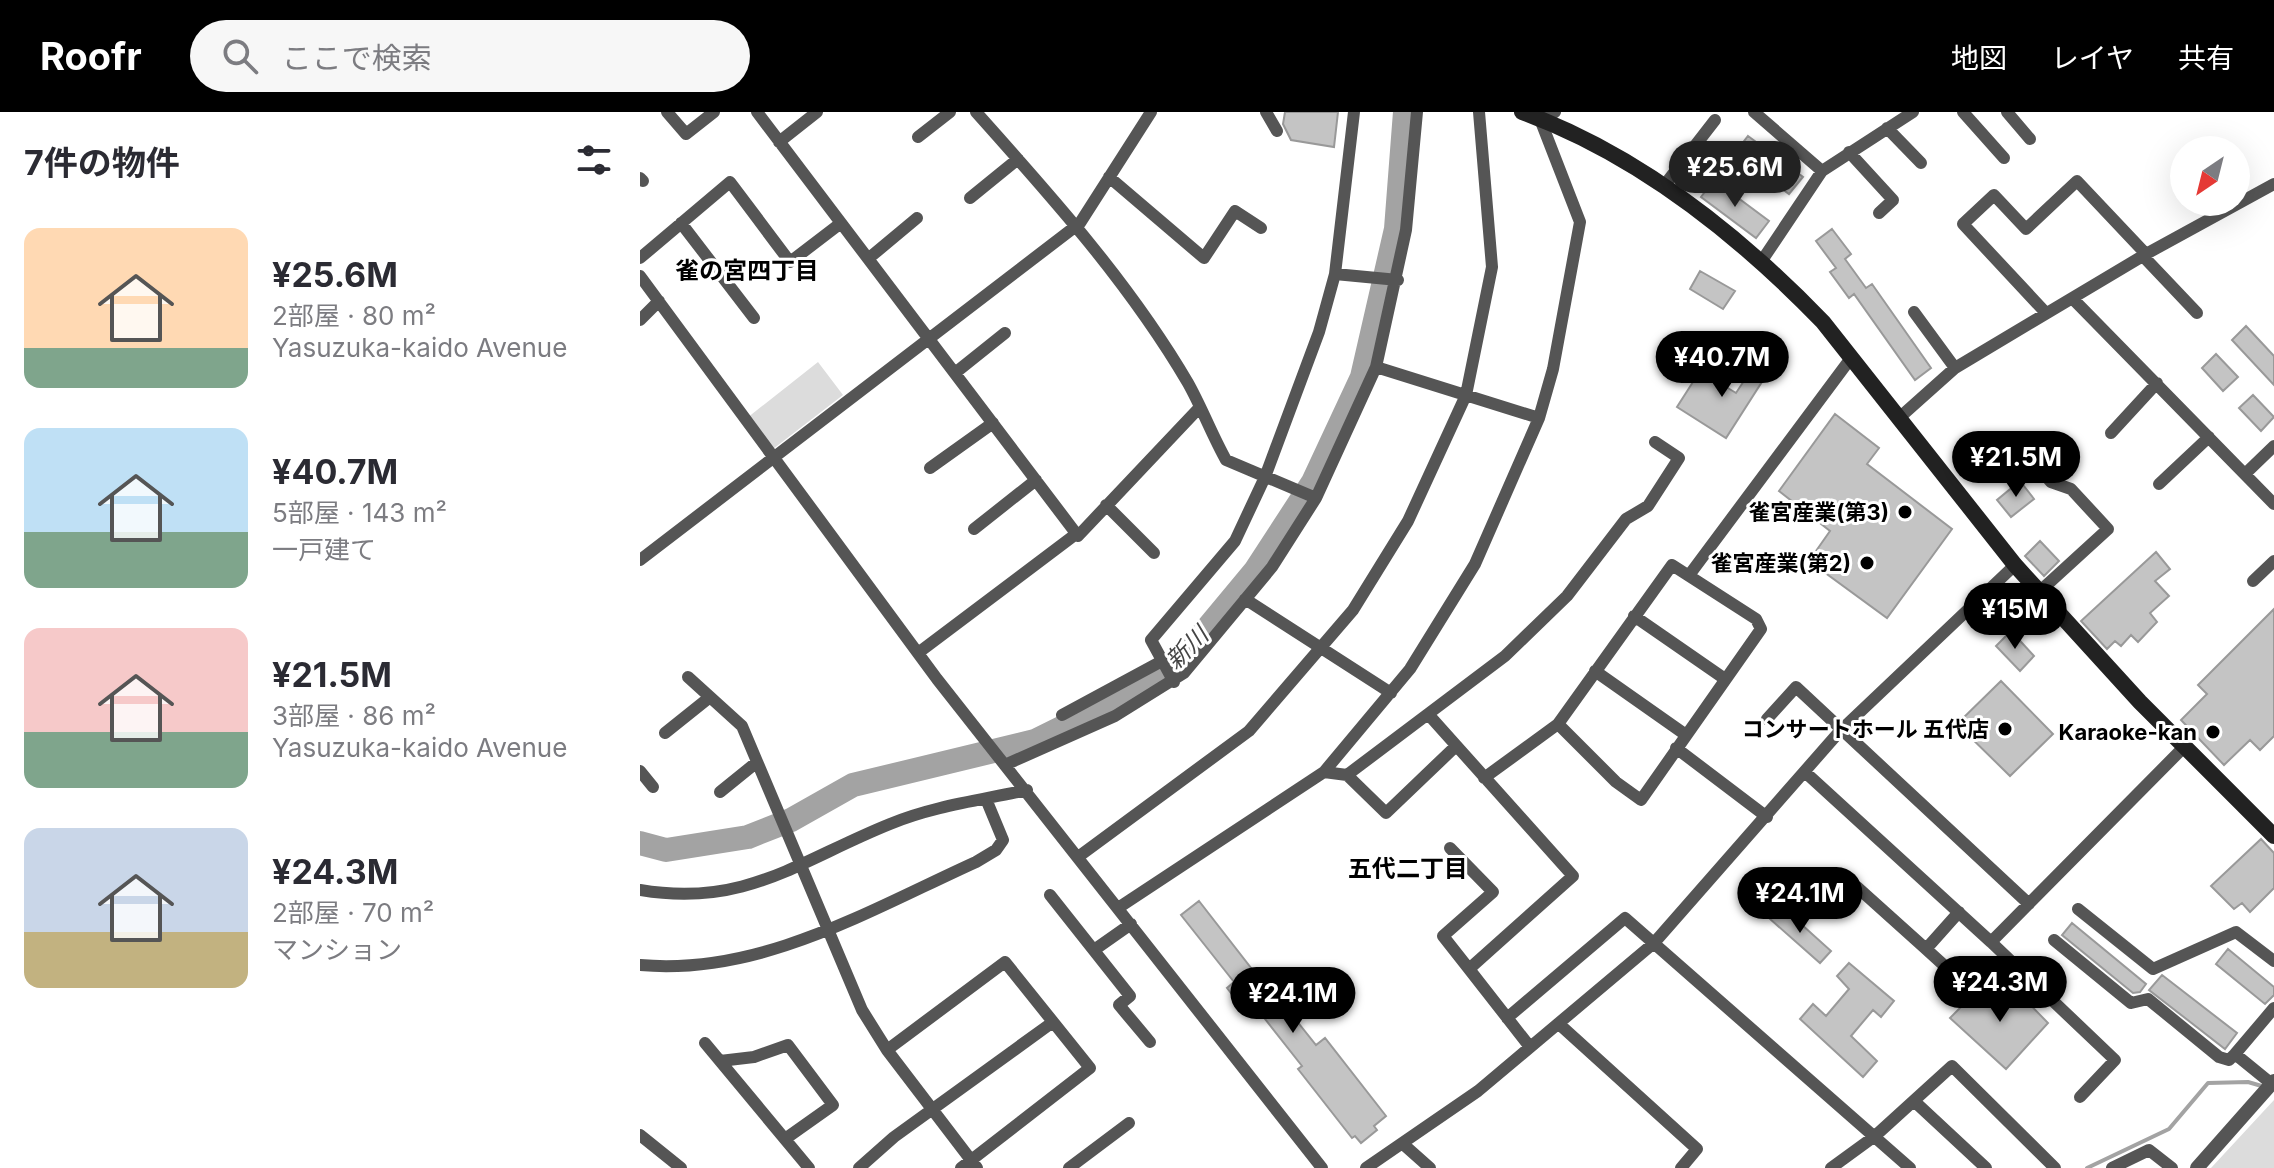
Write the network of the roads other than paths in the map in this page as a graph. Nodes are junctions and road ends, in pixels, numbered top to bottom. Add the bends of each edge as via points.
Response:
1 (667, 112) edge
2 (714, 112) edge
3 (757, 112) edge
4 (817, 112) edge
5 (950, 112) edge
6 (976, 112) edge
7 (1151, 112) edge
8 (1266, 112) edge
9 (1354, 112) edge
10 (1417, 112) edge
11 (1479, 112) edge
12 (1522, 112) edge
13 (1754, 112) edge
14 (1913, 112) edge
15 (1963, 112) edge
16 (2007, 112) edge
17 (1548, 115) edge
18 (1715, 120) dead end
19 (1887, 128) junction
20 (1277, 131) dead end
21 (918, 137) dead end
22 (2030, 139) dead end
23 (779, 142) junction
24 (1849, 152) junction
25 (2004, 158) dead end
26 (1018, 159) junction
27 (1921, 163) dead end
28 (1822, 171) junction
29 (1109, 177) junction
30 (2274, 184) edge
31 (1663, 187) junction
32 (970, 198) dead end
33 (1879, 213) dead end
34 (917, 218) dead end
35 (681, 223) junction
36 (841, 223) junction
37 (1076, 226) junction
38 (1261, 228) dead end
39 (2145, 255) junction
40 (640, 258) edge
41 (869, 258) junction
42 (1761, 262) junction
43 (1335, 274) junction
44 (640, 276) edge
45 (1395, 280) junction
46 (2073, 299) junction
47 (659, 301) junction
48 (1914, 312) dead end
49 (2046, 313) junction
50 (2197, 313) dead end
51 (754, 318) dead end
52 (640, 320) edge
53 (1005, 333) dead end
54 (928, 337) junction
55 (1851, 358) junction
56 (1376, 367) junction
57 (1955, 368) junction
58 (955, 373) junction
59 (2157, 383) junction
60 (1466, 395) junction
61 (1200, 407) junction
62 (1539, 418) junction
63 (1899, 418) junction
64 (993, 423) junction
65 (2111, 433) dead end
66 (2209, 437) junction
67 (1655, 442) dead end
68 (2274, 446) edge
69 (772, 457) junction
70 (2037, 466) dead end
71 (930, 468) dead end
72 (2245, 474) junction
73 (1265, 477) junction
74 (1036, 480) junction
75 (2159, 484) dead end
76 (1308, 495) junction
77 (2274, 504) edge
78 (1106, 505) junction
79 (974, 529) dead end
80 (1076, 534) junction
81 (1154, 553) dead end
82 (640, 560) edge
83 (2274, 561) edge
84 (2015, 565) junction
85 (1690, 574) junction
86 (2253, 581) dead end
87 (2039, 592) junction
88 (1245, 599) junction
89 (1634, 616) junction
90 (1320, 648) junction
91 (918, 653) junction
92 (1168, 671) junction
93 (1595, 671) junction
94 (688, 677) dead end
95 (1725, 679) junction
96 (1391, 693) junction
97 (710, 697) junction
98 (1428, 714) junction
99 (1062, 715) dead end
100 (1767, 719) dead end
101 (1558, 724) junction
102 (1840, 731) junction
103 (665, 733) dead end
104 (1686, 735) junction
105 (1456, 746) junction
106 (2184, 747) junction
107 (1676, 748) junction
108 (1003, 760) junction
109 (757, 762) junction
110 (640, 771) edge
111 (1324, 772) junction
112 (1806, 773) junction
113 (1347, 775) junction
114 (1484, 778) junction
115 (653, 787) dead end
116 (1027, 790) junction
117 (720, 792) dead end
118 (986, 799) junction
119 (1767, 817) junction
120 (2274, 836) edge
121 (1450, 848) dead end
122 (1078, 857) junction
123 (800, 865) junction
124 (1857, 887) dead end
125 (640, 890) edge
126 (1050, 895) dead end
127 (2029, 904) junction
128 (1118, 908) junction
129 (2078, 909) dead end
130 (1959, 912) junction
131 (1131, 924) junction
132 (828, 930) junction
133 (2054, 940) dead end
134 (1991, 942) junction
135 (1654, 943) junction
136 (1926, 949) junction
137 (1094, 950) junction
138 (2274, 961) edge
139 (640, 965) edge
140 (1469, 969) junction
141 (1959, 979) dead end
142 (2274, 1008) edge
143 (1507, 1018) junction
144 (1053, 1022) junction
145 (1559, 1024) junction
146 (1150, 1042) dead end
147 (705, 1043) dead end
148 (1530, 1047) junction
149 (887, 1050) junction
150 (2235, 1054) junction
151 (720, 1061) junction
152 (2273, 1082) edge
153 (2080, 1097) dead end
154 (1914, 1101) junction
155 (933, 1109) junction
156 (1129, 1123) dead end
157 (640, 1135) edge
158 (1875, 1136) junction
159 (785, 1139) junction
160 (1403, 1144) junction
161 (867, 1165) edge
162 (970, 1165) edge
163 (681, 1168) edge
164 (809, 1168) edge
165 (1069, 1168) edge
166 (1322, 1168) edge
167 (1366, 1168) edge
168 (1430, 1168) edge
169 (1681, 1168) edge
170 (1831, 1168) edge
171 (1910, 1168) edge
172 (1986, 1168) edge
173 (2055, 1168) edge
174 (2112, 1168) edge
175 (2172, 1168) edge
176 (2197, 1168) edge

1 - 2 street via 686,134
3 - 23 street
4 - 23 street
5 - 21 street
6 - 26 street
7 - 29 street
8 - 20 street
9 - 43 street
10 - 45 street via 1406,230
11 - 60 street via 1492,267
12 - 17 main road
13 - 28 street
14 - 19 street
15 - 25 street
16 - 22 street
17 - 31 main road
17 - 62 street via 1580,222
18 - 31 street
19 - 24 street
19 - 27 street
23 - 36 street
24 - 28 street
24 - 33 street via 1893,200
26 - 32 street
26 - 37 street
28 - 42 street
29 - 37 street
29 - 38 street via 1204,258 1235,211
30 - 39 street
31 - 42 main road
34 - 41 street
35 - 36 street via 730,182 790,262
35 - 40 street
35 - 51 street
36 - 41 street
37 - 54 street
37 - 61 street via 1157,337
39 - 46 street
39 - 49 street via 2077,181 2026,229 1994,195 1963,224
39 - 50 street
41 - 54 street
42 - 55 main road
43 - 45 street
43 - 73 street
44 - 47 street
45 - 56 street
46 - 49 street
46 - 59 street
47 - 52 street
47 - 69 street
48 - 57 street
49 - 57 street
53 - 58 street
54 - 58 street
54 - 69 street
55 - 63 main road
55 - 85 street
56 - 60 street
56 - 76 street
57 - 63 street
58 - 64 street
59 - 65 street
59 - 66 street
60 - 62 street
60 - 90 street via 1402,532 1353,610
61 - 73 street via 1226,460
61 - 78 street
62 - 96 street via 1475,564
63 - 84 main road
64 - 71 street
64 - 74 street
66 - 72 street
66 - 75 street
67 - 98 street via 1679,458 1648,506 1626,519 1567,596 1505,656
68 - 72 street
69 - 82 street
69 - 91 street
70 - 87 street via 2051,482 2071,489 2108,529
72 - 77 street
73 - 76 street
73 - 92 street via 1235,541 1151,640
74 - 79 street
74 - 80 street
76 - 88 street via 1272,567
78 - 80 street
78 - 81 street
80 - 91 street
83 - 86 street
84 - 87 main road
84 - 102 street
85 - 89 street via 1672,565
85 - 95 street via 1756,619 1761,629
87 - 106 main road
88 - 90 street
88 - 92 street
89 - 93 street
89 - 95 street
90 - 96 street
90 - 122 street via 1249,731
91 - 108 street
92 - 99 street
92 - 108 street via 1115,716
93 - 101 street
93 - 104 street
94 - 97 street
95 - 104 street
96 - 111 street
97 - 103 street
97 - 109 street via 742,726
98 - 105 street
98 - 113 street
100 - 102 street via 1796,687
101 - 107 street via 1641,800
101 - 114 street
102 - 112 street
102 - 127 street
104 - 107 street
105 - 113 street via 1386,813
105 - 114 street
106 - 120 main road
106 - 127 street
107 - 119 street
108 - 116 street
109 - 117 street
109 - 123 street
110 - 115 street
111 - 113 street
111 - 128 street
112 - 119 street
112 - 130 street
114 - 140 street via 1573,876
116 - 118 street
116 - 122 street
118 - 123 street via 889,824
118 - 132 street via 1003,840 996,850
119 - 135 street
121 - 140 street via 1493,892 1443,936
122 - 128 street
123 - 125 street via 731,891 688,896
123 - 132 street
124 - 136 street
126 - 137 street
127 - 134 street
128 - 131 street
129 - 138 street via 2153,969 2236,932
130 - 134 street
130 - 136 street
131 - 137 street
131 - 166 street
132 - 139 street via 787,947 731,960
132 - 149 street via 862,1010
133 - 150 street via 2131,1003 2148,999 2219,1057 2229,1060
134 - 153 street via 2115,1060
135 - 143 street via 1625,918
135 - 145 street
135 - 158 street
136 - 141 street
137 - 146 street via 1130,996 1119,1005
140 - 143 street
142 - 150 street
143 - 148 street
144 - 149 street via 1005,962
144 - 155 street
144 - 162 street via 1090,1068
145 - 148 street
145 - 169 street via 1697,1149
147 - 151 street
148 - 160 street
149 - 155 street
150 - 152 street
151 - 159 street
151 - 159 street via 788,1045 833,1105
152 - 176 street
154 - 158 street
154 - 172 street
154 - 173 street via 1952,1066
155 - 161 street
155 - 162 street
156 - 165 street
157 - 163 street
158 - 170 street
158 - 171 street
159 - 164 street
160 - 167 street
160 - 168 street
174 - 175 street via 2149,1150

